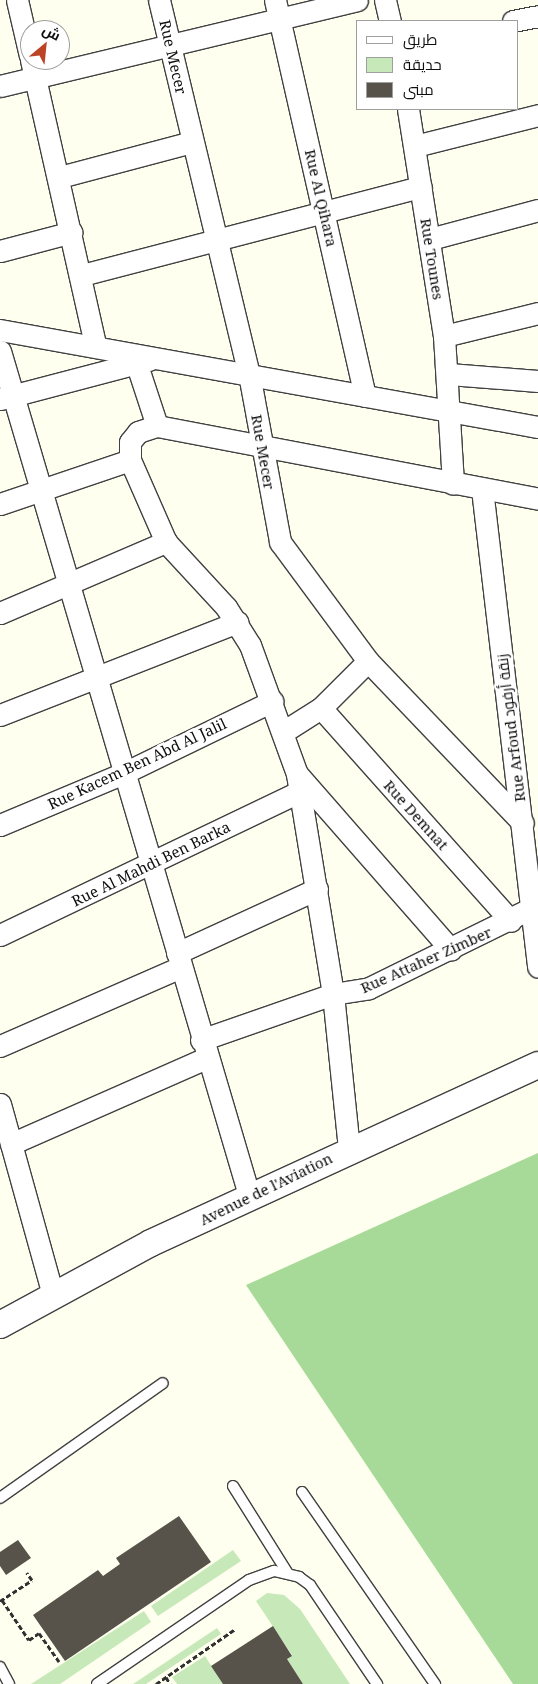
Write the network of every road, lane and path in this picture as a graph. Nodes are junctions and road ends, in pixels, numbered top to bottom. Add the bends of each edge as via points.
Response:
1 (17, 0) edge
2 (159, 0) edge
3 (357, 0) edge
4 (385, 0) edge
5 (277, 9) edge
6 (538, 16) edge
7 (22, 20) edge
8 (390, 20) edge
9 (518, 20) edge
10 (170, 44) junction
11 (70, 62) edge
12 (29, 70) edge
13 (33, 70) edge
14 (0, 86) edge
15 (408, 110) edge
16 (538, 115) edge
17 (192, 142) junction
18 (415, 146) junction
19 (60, 177) junction
20 (422, 187) junction
21 (323, 209) junction
22 (538, 210) edge
23 (72, 232) junction
24 (215, 239) junction
25 (430, 239) junction
26 (0, 251) edge
27 (82, 275) junction
28 (538, 313) edge
29 (0, 330) edge
30 (444, 336) junction
31 (95, 345) junction
32 (0, 351) edge
33 (146, 360) junction
34 (249, 374) junction
35 (448, 374) junction
36 (538, 381) edge
37 (7, 396) edge
38 (364, 396) junction
39 (448, 410) junction
40 (157, 426) junction
41 (538, 427) edge
42 (262, 449) junction
43 (130, 460) junction
44 (453, 484) junction
45 (40, 487) junction
46 (482, 489) junction
47 (538, 499) edge
48 (0, 504) edge
49 (166, 542) junction
50 (69, 584) junction
51 (0, 613) edge
52 (237, 622) junction
53 (368, 661) junction
54 (96, 677) junction
55 (272, 701) junction
56 (321, 708) junction
57 (0, 715) edge
58 (283, 732) junction
59 (124, 773) junction
60 (299, 782) junction
61 (523, 823) junction
62 (0, 825) edge
63 (151, 865) junction
64 (317, 889) junction
65 (536, 906) edge
66 (510, 921) junction
67 (0, 935) edge
68 (451, 950) junction
69 (179, 960) junction
70 (538, 967) edge
71 (333, 994) junction
72 (0, 1046) edge
73 (203, 1049) junction
74 (538, 1065) edge
75 (0, 1104) edge
76 (11, 1144) junction
77 (349, 1149) junction
78 (250, 1198) junction
79 (53, 1295) junction
80 (0, 1325) edge
81 (163, 1383) dead end
82 (233, 1486) dead end
83 (302, 1492) dead end
84 (0, 1498) edge
85 (287, 1572) junction
86 (27, 1573) dead end
87 (1, 1601) edge
88 (235, 1629) dead end
89 (59, 1662) dead end
90 (0, 1667) edge
91 (166, 1677) junction
92 (10, 1684) edge
93 (97, 1684) edge
94 (156, 1684) edge
95 (170, 1684) edge
96 (377, 1684) edge
97 (435, 1684) edge

1 - 7 street
2 - 10 street, Rue Mecer
3 - 5 street
4 - 8 street
5 - 10 street
5 - 21 street, Rue Al Qihara
6 - 9 street
10 - 11 street
10 - 17 street, Rue Mecer
12 - 14 street
13 - 19 street
15 - 18 street, Rue Tounes
16 - 18 street
17 - 19 street
17 - 24 street, Rue Mecer
18 - 20 street, Rue Tounes
19 - 23 street
20 - 21 street
20 - 25 street, Rue Tounes
21 - 24 street
21 - 38 street, Rue Al Qihara
22 - 25 street
23 - 26 street
23 - 27 street
24 - 27 street
24 - 34 street, Rue Mecer
25 - 30 street, Rue Tounes
27 - 31 street
28 - 30 street
29 - 31 street
30 - 35 street, Rue Tounes
31 - 33 street
32 - 37 street
33 - 34 street
33 - 37 street
33 - 40 street
34 - 38 street
34 - 42 street, Rue Mecer
35 - 36 street
35 - 39 street, Rue Tounes
37 - 45 street
38 - 39 street
39 - 41 street
39 - 44 street
40 - 42 street
40 - 43 street via 132,437
42 - 44 street
42 - 53 street, Rue Mecer via 280,542
43 - 45 street
43 - 49 street
44 - 46 street
45 - 48 street
45 - 50 street
46 - 47 street
46 - 61 street, Rue Arfoud زنقة أرفود
49 - 50 street
49 - 52 street
50 - 51 street
50 - 54 street
52 - 54 street
52 - 55 street
53 - 56 street
53 - 61 street, Rue Mecer
54 - 57 street
54 - 59 street
55 - 58 street
55 - 59 street, Rue Kacem Ben Abd Al Jalil
56 - 58 street
56 - 66 street, Rue Demnat
58 - 60 street
59 - 62 street, Rue Kacem Ben Abd Al Jalil
59 - 63 street
60 - 63 street, Rue Al Mahdi Ben Barka
60 - 64 street
60 - 68 street
61 - 65 street, Rue Arfoud زنقة أرفود
63 - 67 street, Rue Al Mahdi Ben Barka
63 - 69 street
64 - 69 street
64 - 71 street
65 - 66 street, Rue Attaher Zimber
65 - 70 street, Rue Arfoud زنقة أرفود
66 - 68 street, Rue Attaher Zimber
68 - 71 street, Rue Attaher Zimber via 369,988
69 - 72 street
69 - 73 street
71 - 73 street, Rue Attaher Zimber
71 - 77 street
73 - 76 street, Rue Attaher Zimber
73 - 78 street
74 - 77 street, Avenue de l'Aviation
75 - 76 street
76 - 79 street
77 - 78 street, Avenue de l'Aviation
78 - 79 street, Avenue de l'Aviation
79 - 80 street, Avenue de l'Aviation
81 - 84 lane
82 - 85 lane
83 - 97 lane
85 - 93 lane via 255,1577
85 - 96 lane via 310,1585
86 - 87 path via 32,1580
87 - 89 path via 29,1640 39,1633
88 - 91 path
90 - 92 lane
91 - 94 path
91 - 95 path

